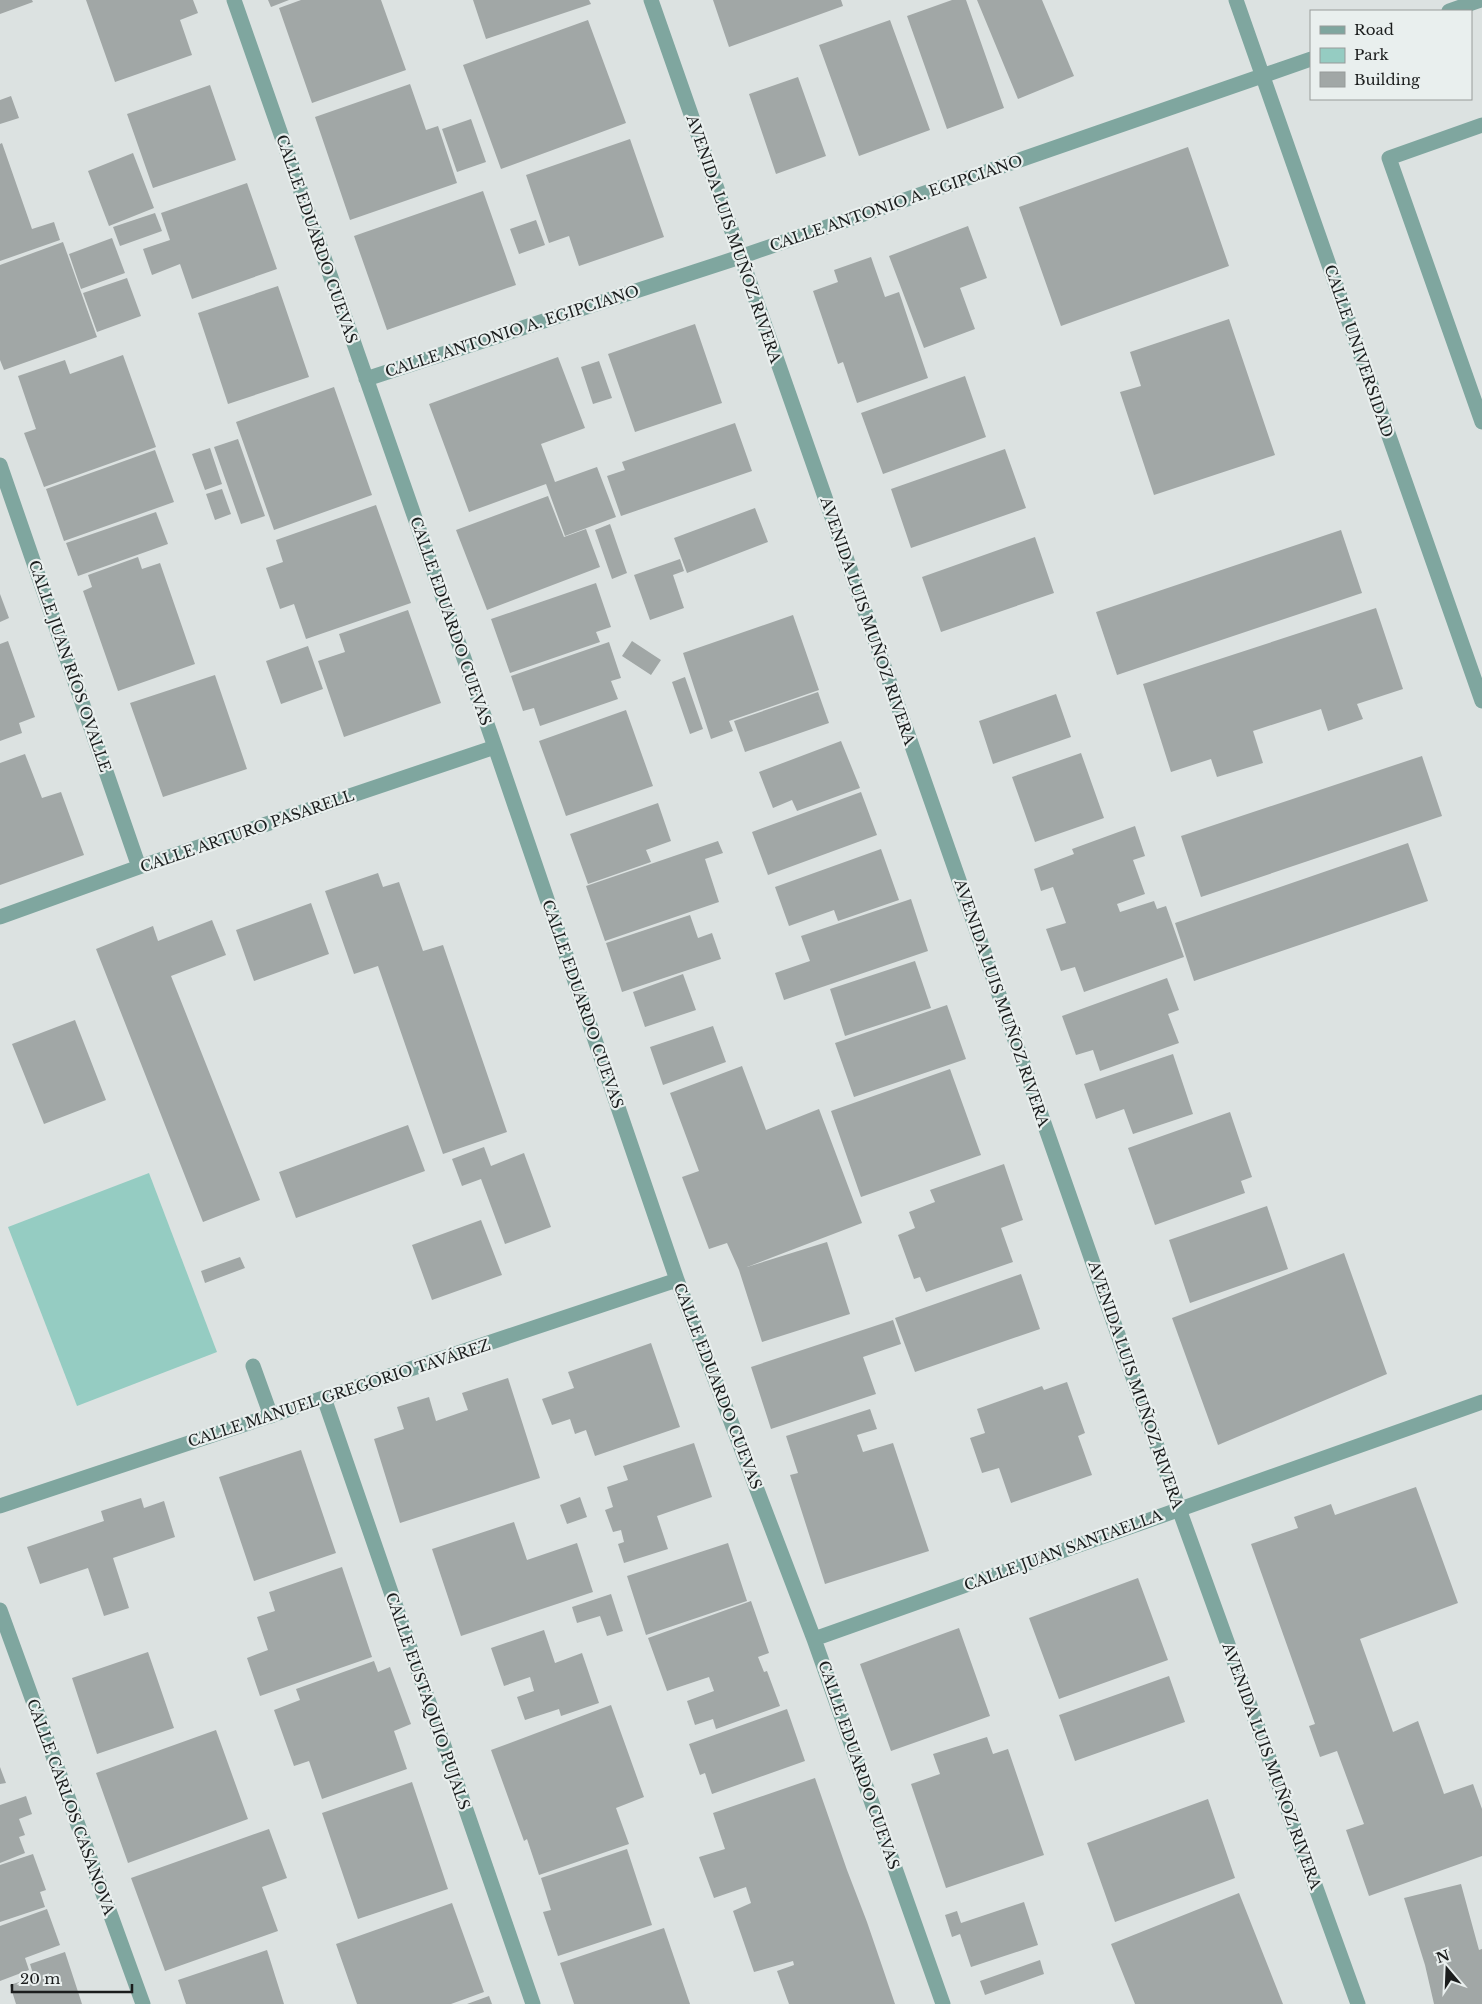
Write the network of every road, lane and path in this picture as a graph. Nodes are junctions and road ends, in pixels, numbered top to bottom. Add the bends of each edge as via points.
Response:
1 (234, 0) edge
2 (651, 0) edge
3 (1236, 0) edge
4 (1482, 0) edge
5 (1452, 10) edge
6 (1310, 59) edge
7 (1263, 76) junction
8 (1482, 125) edge
9 (740, 257) junction
10 (366, 379) junction
11 (1482, 422) edge
12 (0, 466) edge
13 (1482, 701) edge
14 (495, 747) junction
15 (139, 867) junction
16 (0, 918) edge
17 (677, 1280) junction
18 (253, 1366) dead end
19 (324, 1398) junction
20 (1482, 1402) edge
21 (271, 1416) junction
22 (0, 1506) edge
23 (1179, 1509) junction
24 (0, 1610) edge
25 (814, 1639) junction
26 (143, 2004) edge
27 (533, 2004) edge
28 (942, 2004) edge
29 (1358, 2004) edge

1 - 10 street, CALLE EDUARDO CUEVAS
2 - 9 street, AVENIDA LUIS MUÑOZ RIVERA
3 - 7 street, CALLE UNIVERSIDAD
4 - 5 street
6 - 7 street, CALLE ANTONIO A. EGIPCIANO
7 - 9 street, CALLE ANTONIO A. EGIPCIANO
7 - 13 street, CALLE UNIVERSIDAD
8 - 11 street via 1389,158
9 - 10 street, CALLE ANTONIO A. EGIPCIANO
9 - 23 street, AVENIDA LUIS MUÑOZ RIVERA
10 - 14 street, CALLE EDUARDO CUEVAS
12 - 15 street, CALLE JUAN RÍOS OVALLE
14 - 15 street, CALLE ARTURO PASARELL
14 - 17 street, CALLE EDUARDO CUEVAS
15 - 16 street, CALLE ARTURO PASARELL
17 - 19 street, CALLE MANUEL GREGORIO TAVÁREZ
17 - 25 street, CALLE EDUARDO CUEVAS
18 - 21 street
19 - 21 street, CALLE MANUEL GREGORIO TAVÁREZ
19 - 27 street, CALLE EUSTAQUIO PUJALS
20 - 23 street, CALLE JUAN SANTAELLA
21 - 22 street, CALLE MANUEL GREGORIO TAVÁREZ
23 - 25 street, CALLE JUAN SANTAELLA
23 - 29 street, AVENIDA LUIS MUÑOZ RIVERA
24 - 26 street, CALLE CARLOS CASANOVA
25 - 28 street, CALLE EDUARDO CUEVAS

